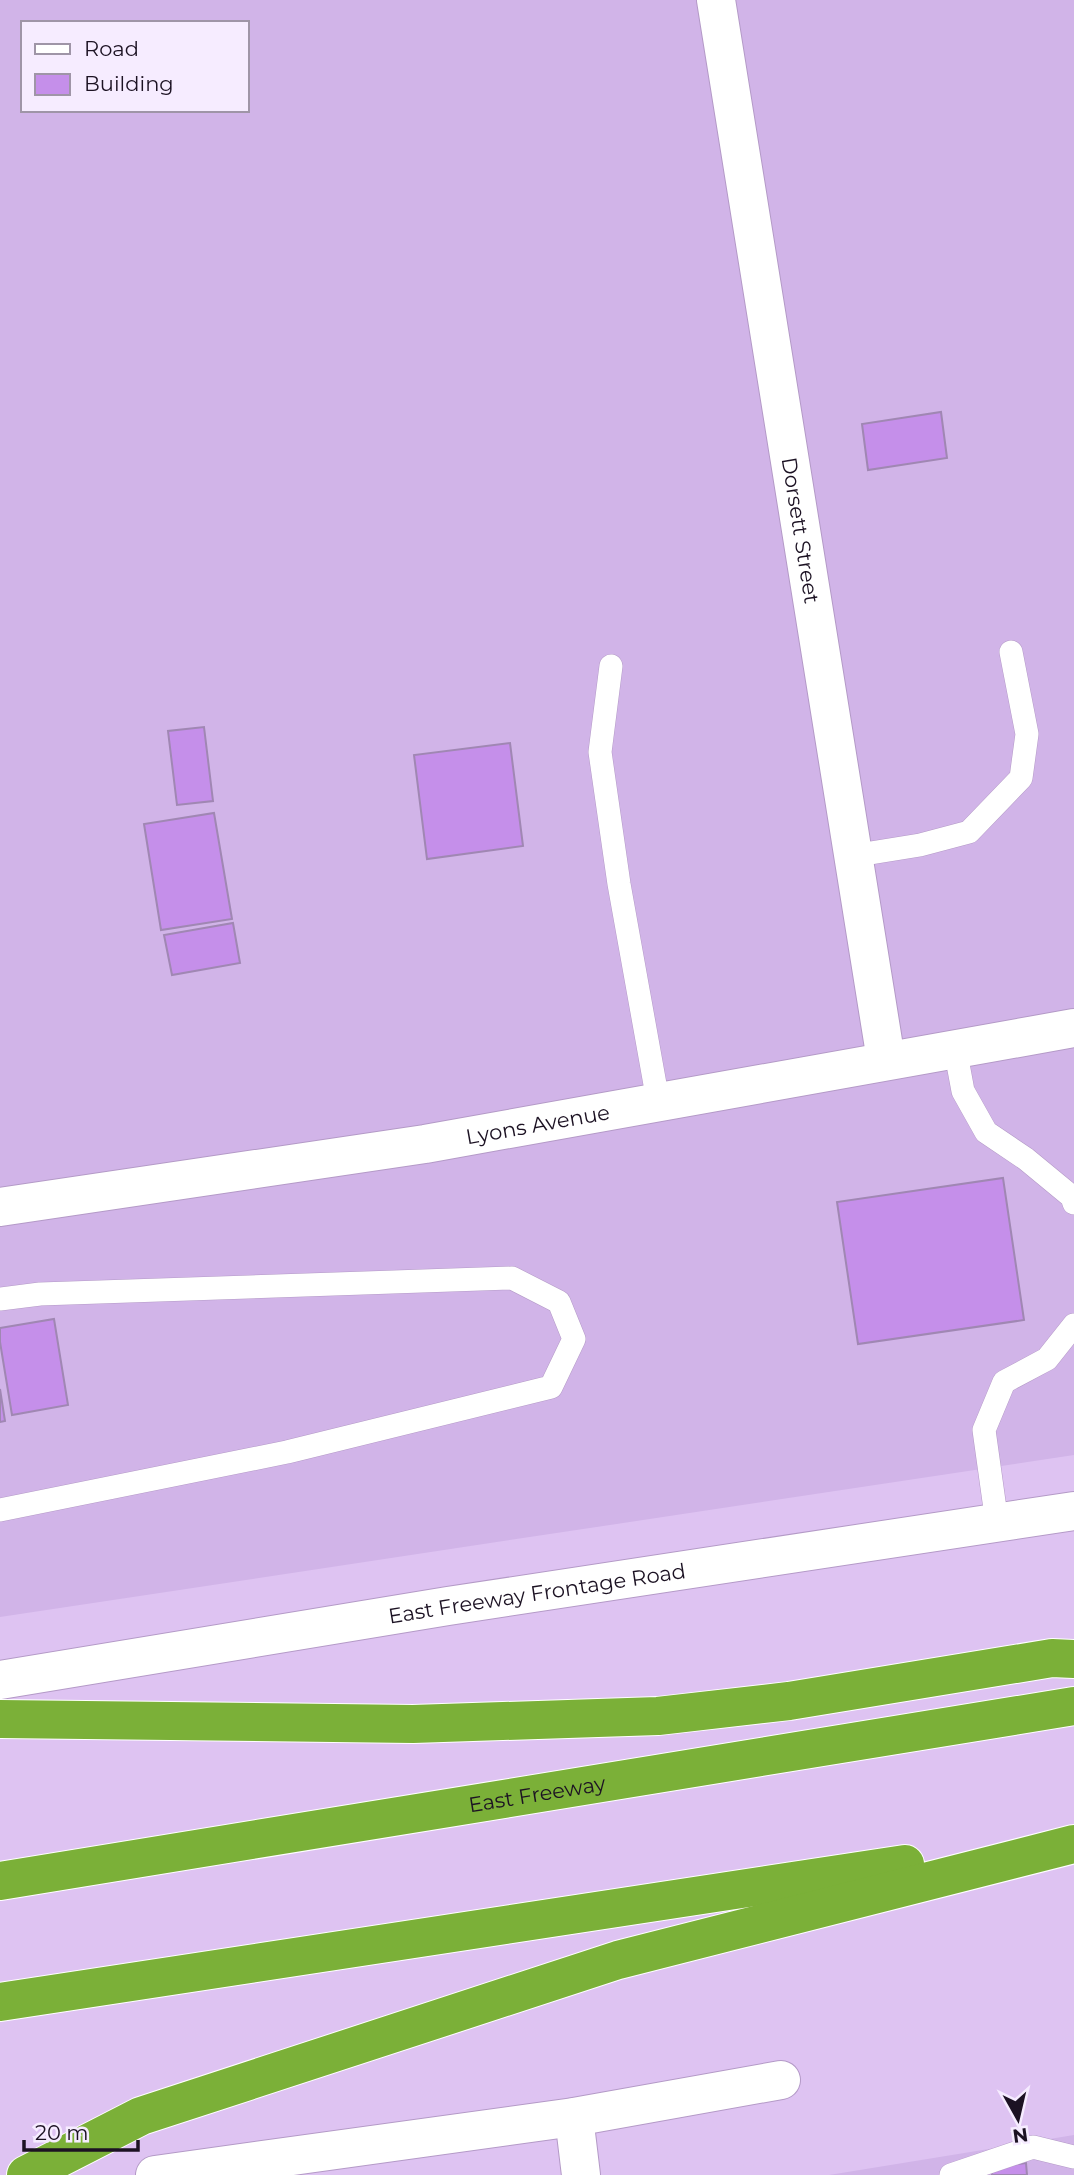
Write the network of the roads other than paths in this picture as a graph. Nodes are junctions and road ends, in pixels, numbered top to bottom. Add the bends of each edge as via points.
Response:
1 (716, 0) edge
2 (1011, 652) dead end
3 (611, 666) dead end
4 (852, 856) junction
5 (1074, 1028) edge
6 (955, 1048) junction
7 (886, 1060) junction
8 (658, 1101) junction
9 (1074, 1203) edge
10 (0, 1207) edge
11 (0, 1299) edge
12 (1074, 1325) edge
13 (0, 1510) edge
14 (1074, 1511) edge
15 (997, 1523) junction
16 (1074, 1659) edge
17 (0, 1680) edge
18 (1074, 1706) edge
19 (0, 1719) edge
20 (1074, 1841) edge
21 (0, 1881) edge
22 (0, 2001) edge
23 (781, 2080) dead end
24 (574, 2117) junction
25 (1074, 2157) edge
26 (26, 2175) edge
27 (155, 2175) edge
28 (581, 2175) edge
29 (951, 2175) edge

1 - 4 street, Dorsett Street
2 - 4 lane via 1027,734 1021,778 969,832
3 - 8 lane via 600,752
4 - 7 street, Dorsett Street
5 - 6 street, Lyons Avenue
6 - 7 street, Lyons Avenue
6 - 9 lane via 963,1091 986,1132 1026,1159
7 - 8 street, Lyons Avenue
8 - 10 street, Lyons Avenue via 413,1146
11 - 13 lane via 512,1278 559,1301 573,1339 551,1387 287,1452
12 - 15 lane via 1047,1359 1004,1382 984,1430
14 - 15 street, East Freeway Frontage Road
15 - 17 street, East Freeway Frontage Road
16 - 19 highway via 1052,1658 789,1701 658,1716 413,1724
18 - 21 highway, East Freeway
20 - 22 highway
20 - 26 highway via 618,1960 141,2116
23 - 24 street
24 - 27 street
24 - 28 street
25 - 29 lane via 1033,2147

